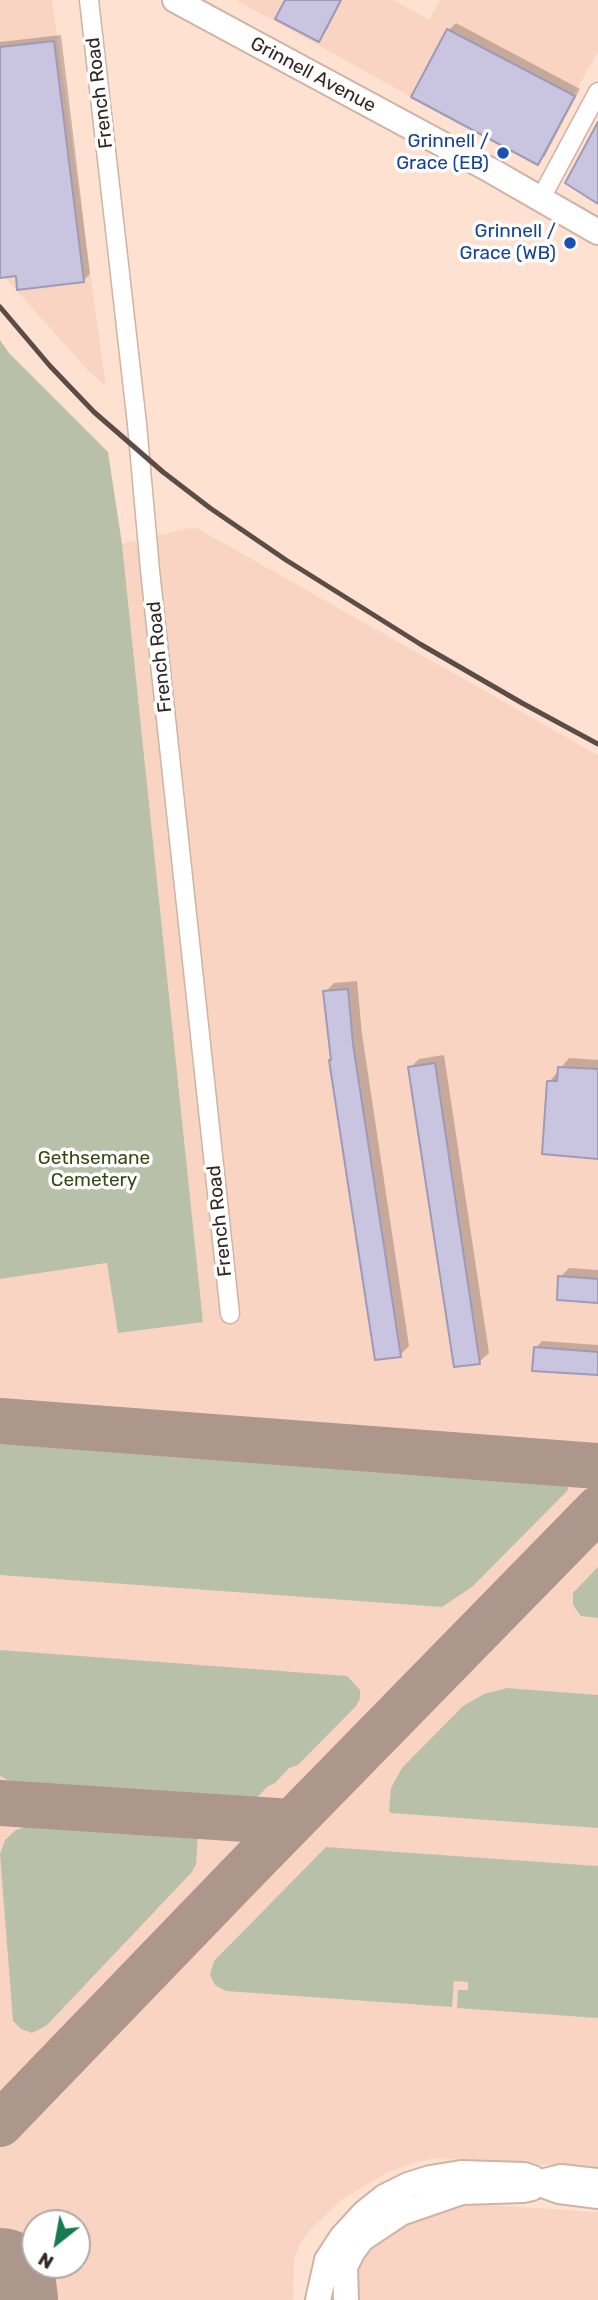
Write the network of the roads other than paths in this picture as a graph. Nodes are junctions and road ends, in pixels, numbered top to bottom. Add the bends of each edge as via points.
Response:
1 (89, 0) edge
2 (175, 0) edge
3 (598, 92) edge
4 (540, 200) junction
5 (598, 232) edge
6 (230, 1314) dead end
7 (531, 2179) junction
8 (598, 2181) edge
9 (598, 2196) edge
10 (318, 2300) edge
11 (346, 2300) edge

1 - 6 street, French Road
2 - 4 street, Grinnell Avenue
3 - 4 street
4 - 5 street, Grinnell Avenue
7 - 8 street
7 - 9 street via 559,2191
7 - 10 street via 450,2174 384,2197 349,2229 327,2260
7 - 11 street via 533,2188 462,2192 401,2213 362,2239 353,2251 345,2267

